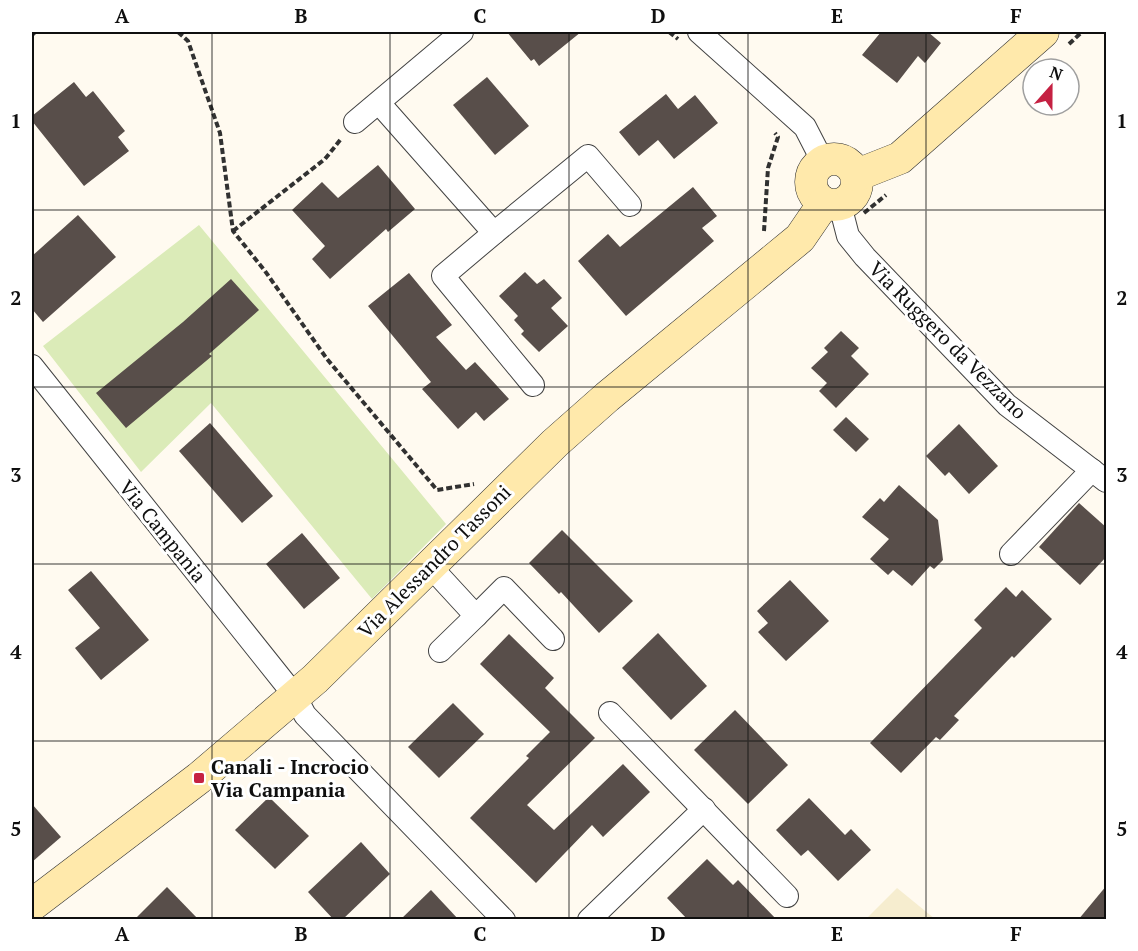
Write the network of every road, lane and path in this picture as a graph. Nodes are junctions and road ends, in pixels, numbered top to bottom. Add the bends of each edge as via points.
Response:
1 (35, 32) edge
2 (178, 32) edge
3 (462, 32) edge
4 (669, 32) edge
5 (1043, 32) edge
6 (32, 35) edge
7 (692, 39) edge
8 (379, 103) junction
9 (355, 122) joint
10 (772, 128) dead end
11 (823, 162) junction
12 (857, 175) junction
13 (832, 204) junction
14 (630, 205) dead end
15 (233, 231) junction
16 (494, 233) junction
17 (764, 234) dead end
18 (32, 366) edge
19 (533, 385) dead end
20 (1099, 475) edge
21 (477, 483) dead end
22 (1011, 554) dead end
23 (430, 566) junction
24 (476, 616) junction
25 (553, 639) dead end
26 (440, 651) dead end
27 (294, 696) junction
28 (610, 713) dead end
29 (705, 809) junction
30 (787, 896) dead end
31 (32, 905) edge
32 (504, 920) edge
33 (590, 920) edge

1 - 6 path
2 - 15 path via 188,41 220,133
3 - 8 street
4 - 7 path
5 - 12 street via 900,158
7 - 11 street via 805,126
8 - 9 street
8 - 16 street
9 - 15 path via 325,159
10 - 17 path via 778,137 768,168
11 - 12 street via 841,160 854,168
11 - 13 street via 814,170 811,185 818,199
12 - 13 street via 856,190 847,202
13 - 20 street, Via Ruggero da Vezzano via 848,237 1007,405
13 - 23 street, Via Alessandro Tassoni via 800,238 607,397
14 - 16 street via 588,156
15 - 21 path via 327,359 437,490
16 - 19 street via 443,276
18 - 27 street, Via Campania
20 - 22 street
23 - 24 street
23 - 27 street, Via Alessandro Tassoni
24 - 25 street via 504,588
24 - 26 street
27 - 31 street, Via Alessandro Tassoni via 189,785
27 - 32 street, Via Campania via 305,715
28 - 29 street
29 - 30 street
29 - 33 street

